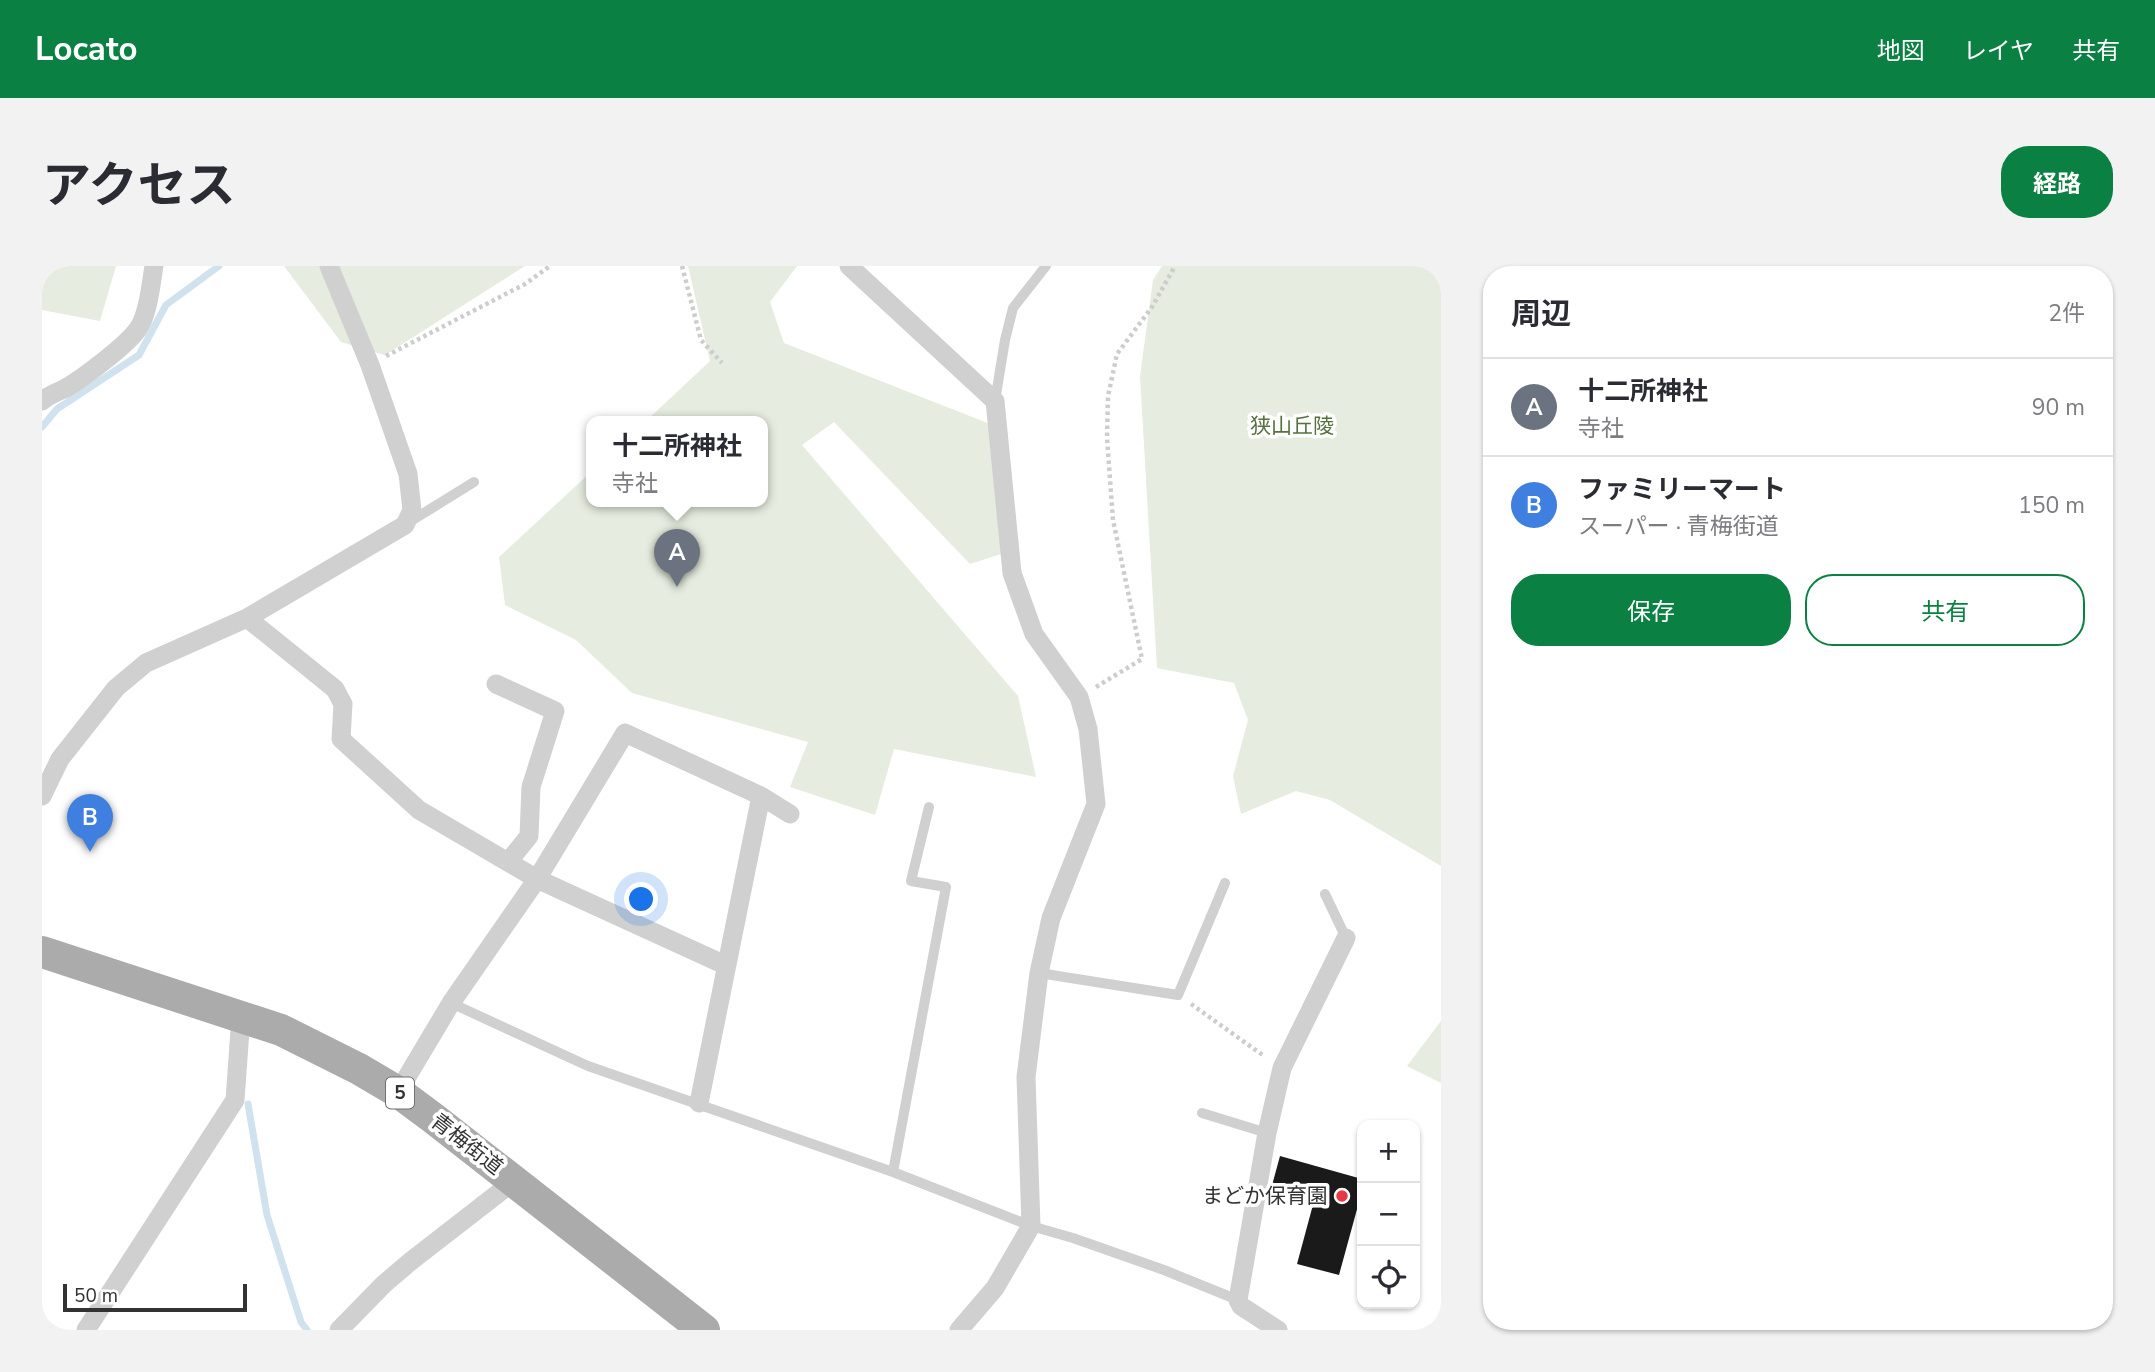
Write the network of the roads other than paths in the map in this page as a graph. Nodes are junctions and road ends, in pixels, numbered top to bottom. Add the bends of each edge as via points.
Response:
1 (154, 266) edge
2 (329, 266) edge
3 (849, 266) edge
4 (1046, 266) edge
5 (42, 401) edge
6 (995, 401) junction
7 (474, 482) dead end
8 (405, 525) junction
9 (247, 618) junction
10 (496, 684) dead end
11 (42, 796) edge
12 (761, 796) junction
13 (929, 807) dead end
14 (790, 814) dead end
15 (508, 862) junction
16 (537, 879) junction
17 (1225, 883) dead end
18 (1325, 894) dead end
19 (1346, 938) joint
20 (42, 952) edge
21 (725, 965) junction
22 (1039, 973) junction
23 (451, 1003) junction
24 (242, 1016) junction
25 (398, 1092) junction
26 (699, 1103) junction
27 (1202, 1113) dead end
28 (1267, 1133) junction
29 (893, 1172) junction
30 (514, 1181) junction
31 (1031, 1226) junction
32 (1238, 1300) junction
33 (86, 1330) edge
34 (339, 1330) edge
35 (704, 1330) edge
36 (959, 1330) edge
37 (1278, 1330) edge

1 - 5 street via 139,328
2 - 8 street via 408,474 412,510
3 - 6 street
4 - 6 lane via 1013,308
6 - 22 street via 1012,573 1034,634 1079,697 1088,729 1096,804 1051,918
7 - 8 lane
8 - 9 street
9 - 11 street via 146,663 116,688 60,759
9 - 15 street via 335,689 343,704 341,739 419,810
10 - 15 street via 555,711 531,787 529,836
12 - 14 street
12 - 16 street via 625,733
12 - 21 street
13 - 29 lane via 911,881 946,887
15 - 16 street
16 - 21 street
16 - 23 street
17 - 22 lane via 1178,995
18 - 19 lane
19 - 28 street via 1282,1068
20 - 24 main road, 青梅街道 / 5
21 - 26 street
22 - 31 street via 1026,1077
23 - 25 street
23 - 26 lane via 588,1066
24 - 25 main road, 青梅街道 / 5 via 323,1050
24 - 33 street via 235,1100
25 - 30 main road, 青梅街道 / 5
26 - 29 lane
27 - 28 lane
28 - 32 street
29 - 31 lane
30 - 34 street via 411,1261
30 - 35 main road, 青梅街道 / 5
31 - 32 lane
31 - 36 street via 995,1287
32 - 37 street

